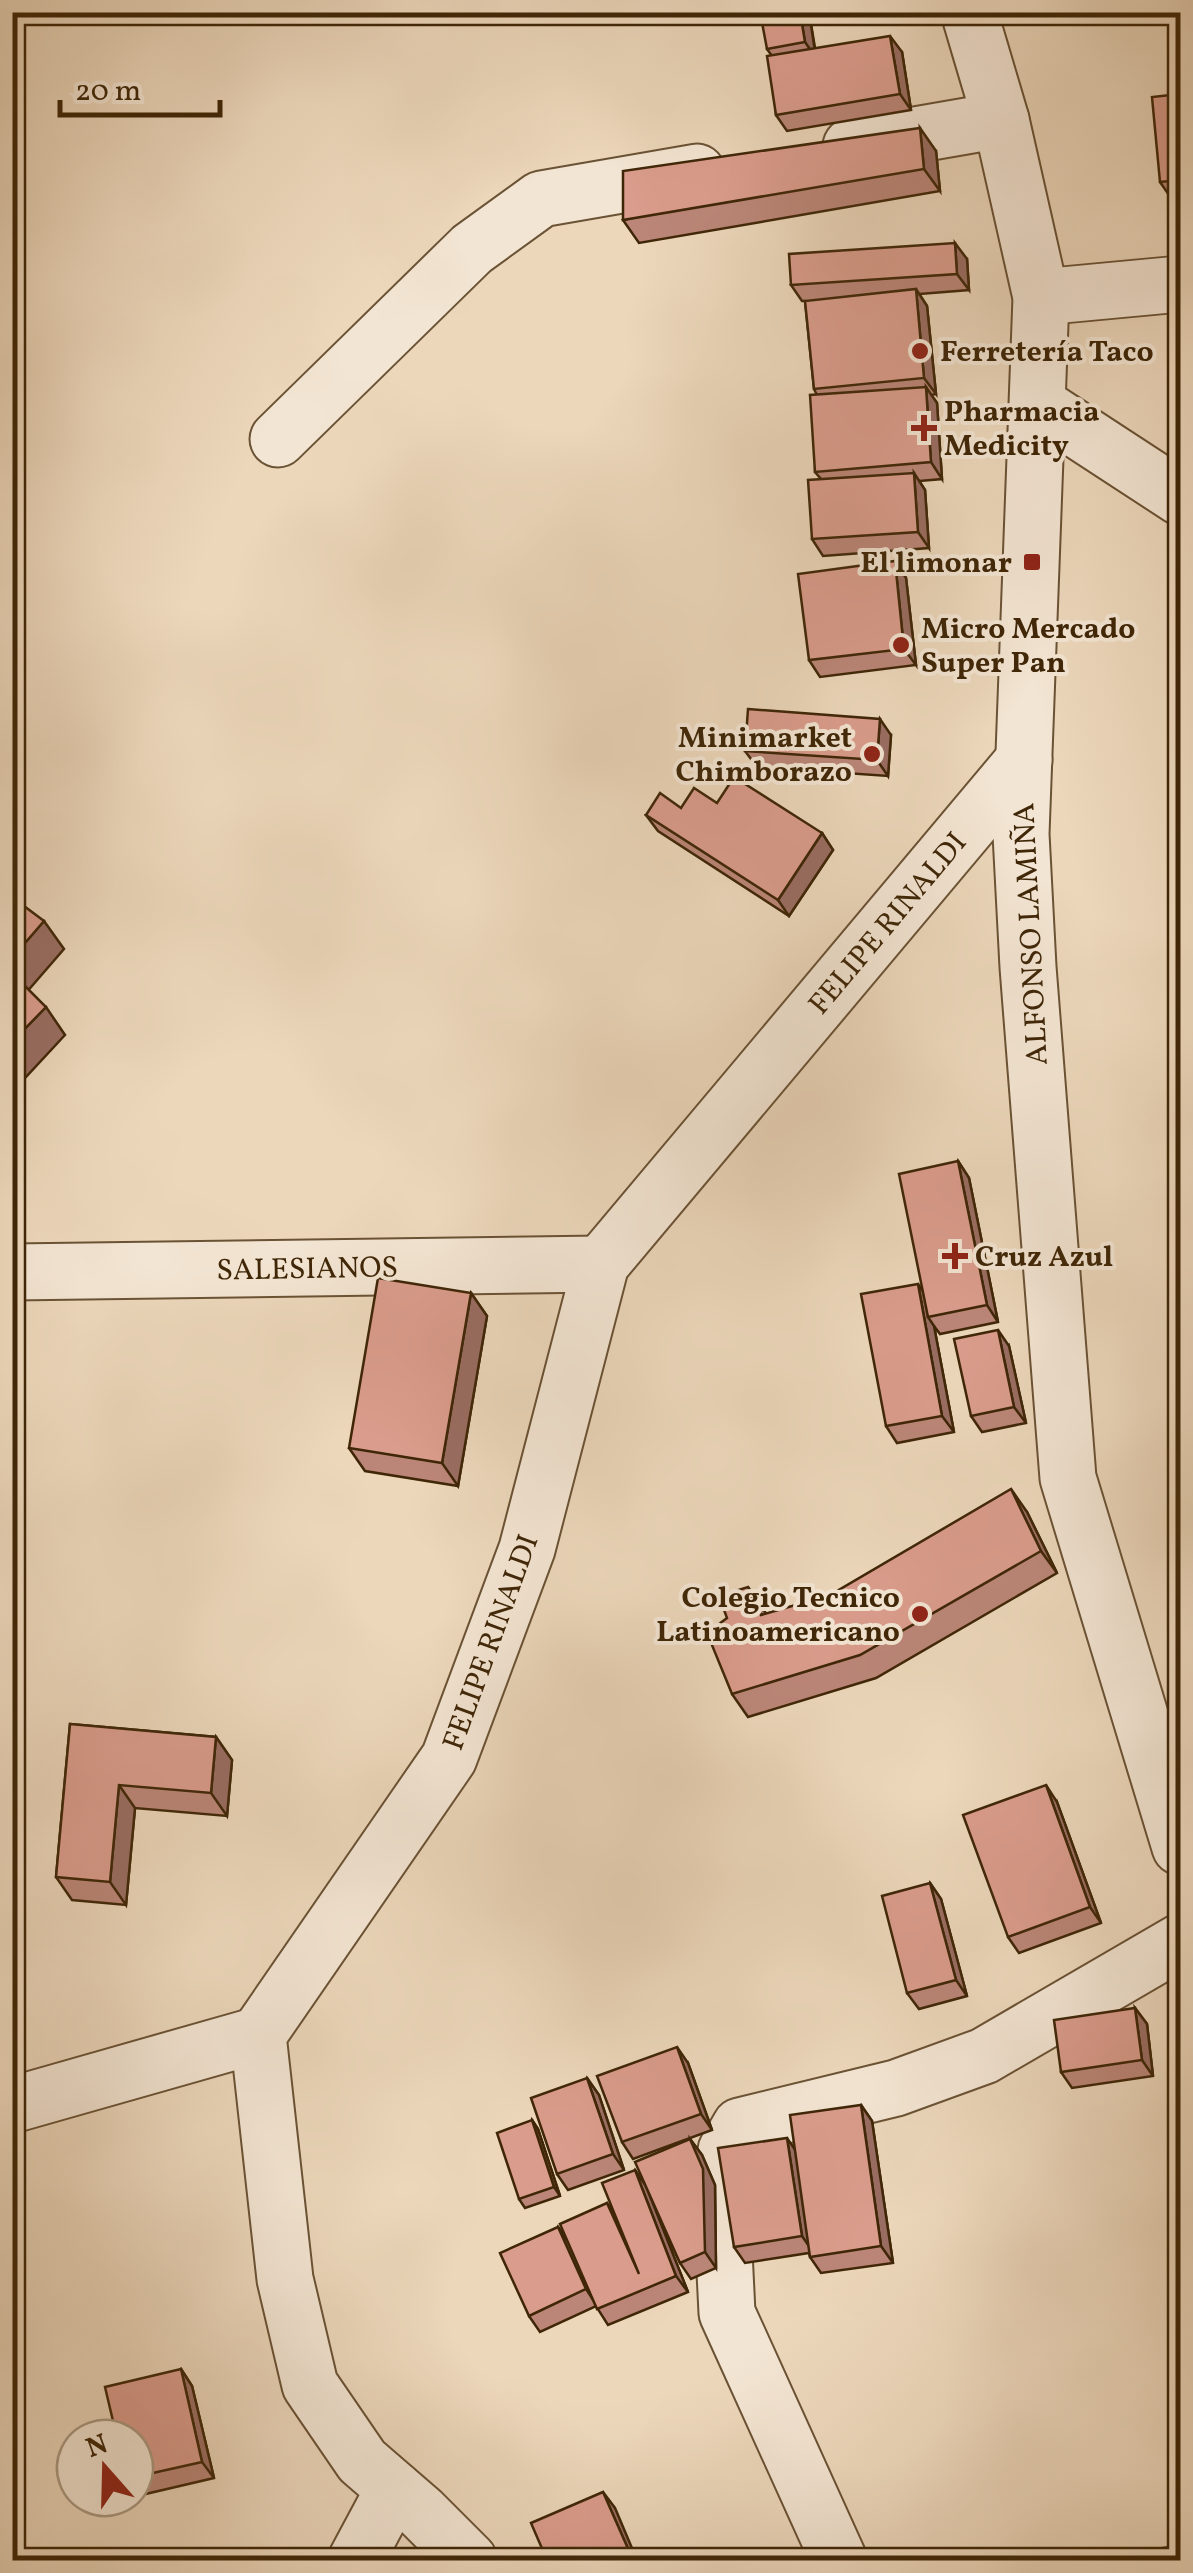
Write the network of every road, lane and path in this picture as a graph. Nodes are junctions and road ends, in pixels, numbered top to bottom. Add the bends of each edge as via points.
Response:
1 (968, 12) edge
2 (1000, 120) junction
3 (809, 153) edge
4 (752, 163) edge
5 (1180, 284) edge
6 (1040, 297) junction
7 (1038, 405) junction
8 (278, 439) dead end
9 (1180, 497) edge
10 (1024, 760) junction
11 (601, 1264) junction
12 (12, 1272) edge
13 (1180, 1846) edge
14 (1180, 1942) edge
15 (258, 2034) junction
16 (12, 2105) edge
17 (394, 2489) junction
18 (356, 2560) edge
19 (470, 2560) edge
20 (839, 2560) edge

1 - 2 street, ALFONSO LAMIÑA
2 - 3 street
2 - 6 street, ALFONSO LAMIÑA
4 - 8 street via 541,199 472,249
5 - 6 street
6 - 7 street, ALFONSO LAMIÑA
7 - 9 street
7 - 10 street, ALFONSO LAMIÑA
10 - 11 street, FELIPE RINALDI
10 - 13 street, ALFONSO LAMIÑA via 1028,967 1068,1478
11 - 12 street, SALESIANOS
11 - 15 street, FELIPE RINALDI via 526,1550 449,1758
14 - 20 street via 984,2056 896,2088 740,2126 726,2150 727,2313
15 - 16 street
15 - 17 street via 284,2279 310,2385 362,2461
17 - 18 street
17 - 19 street

